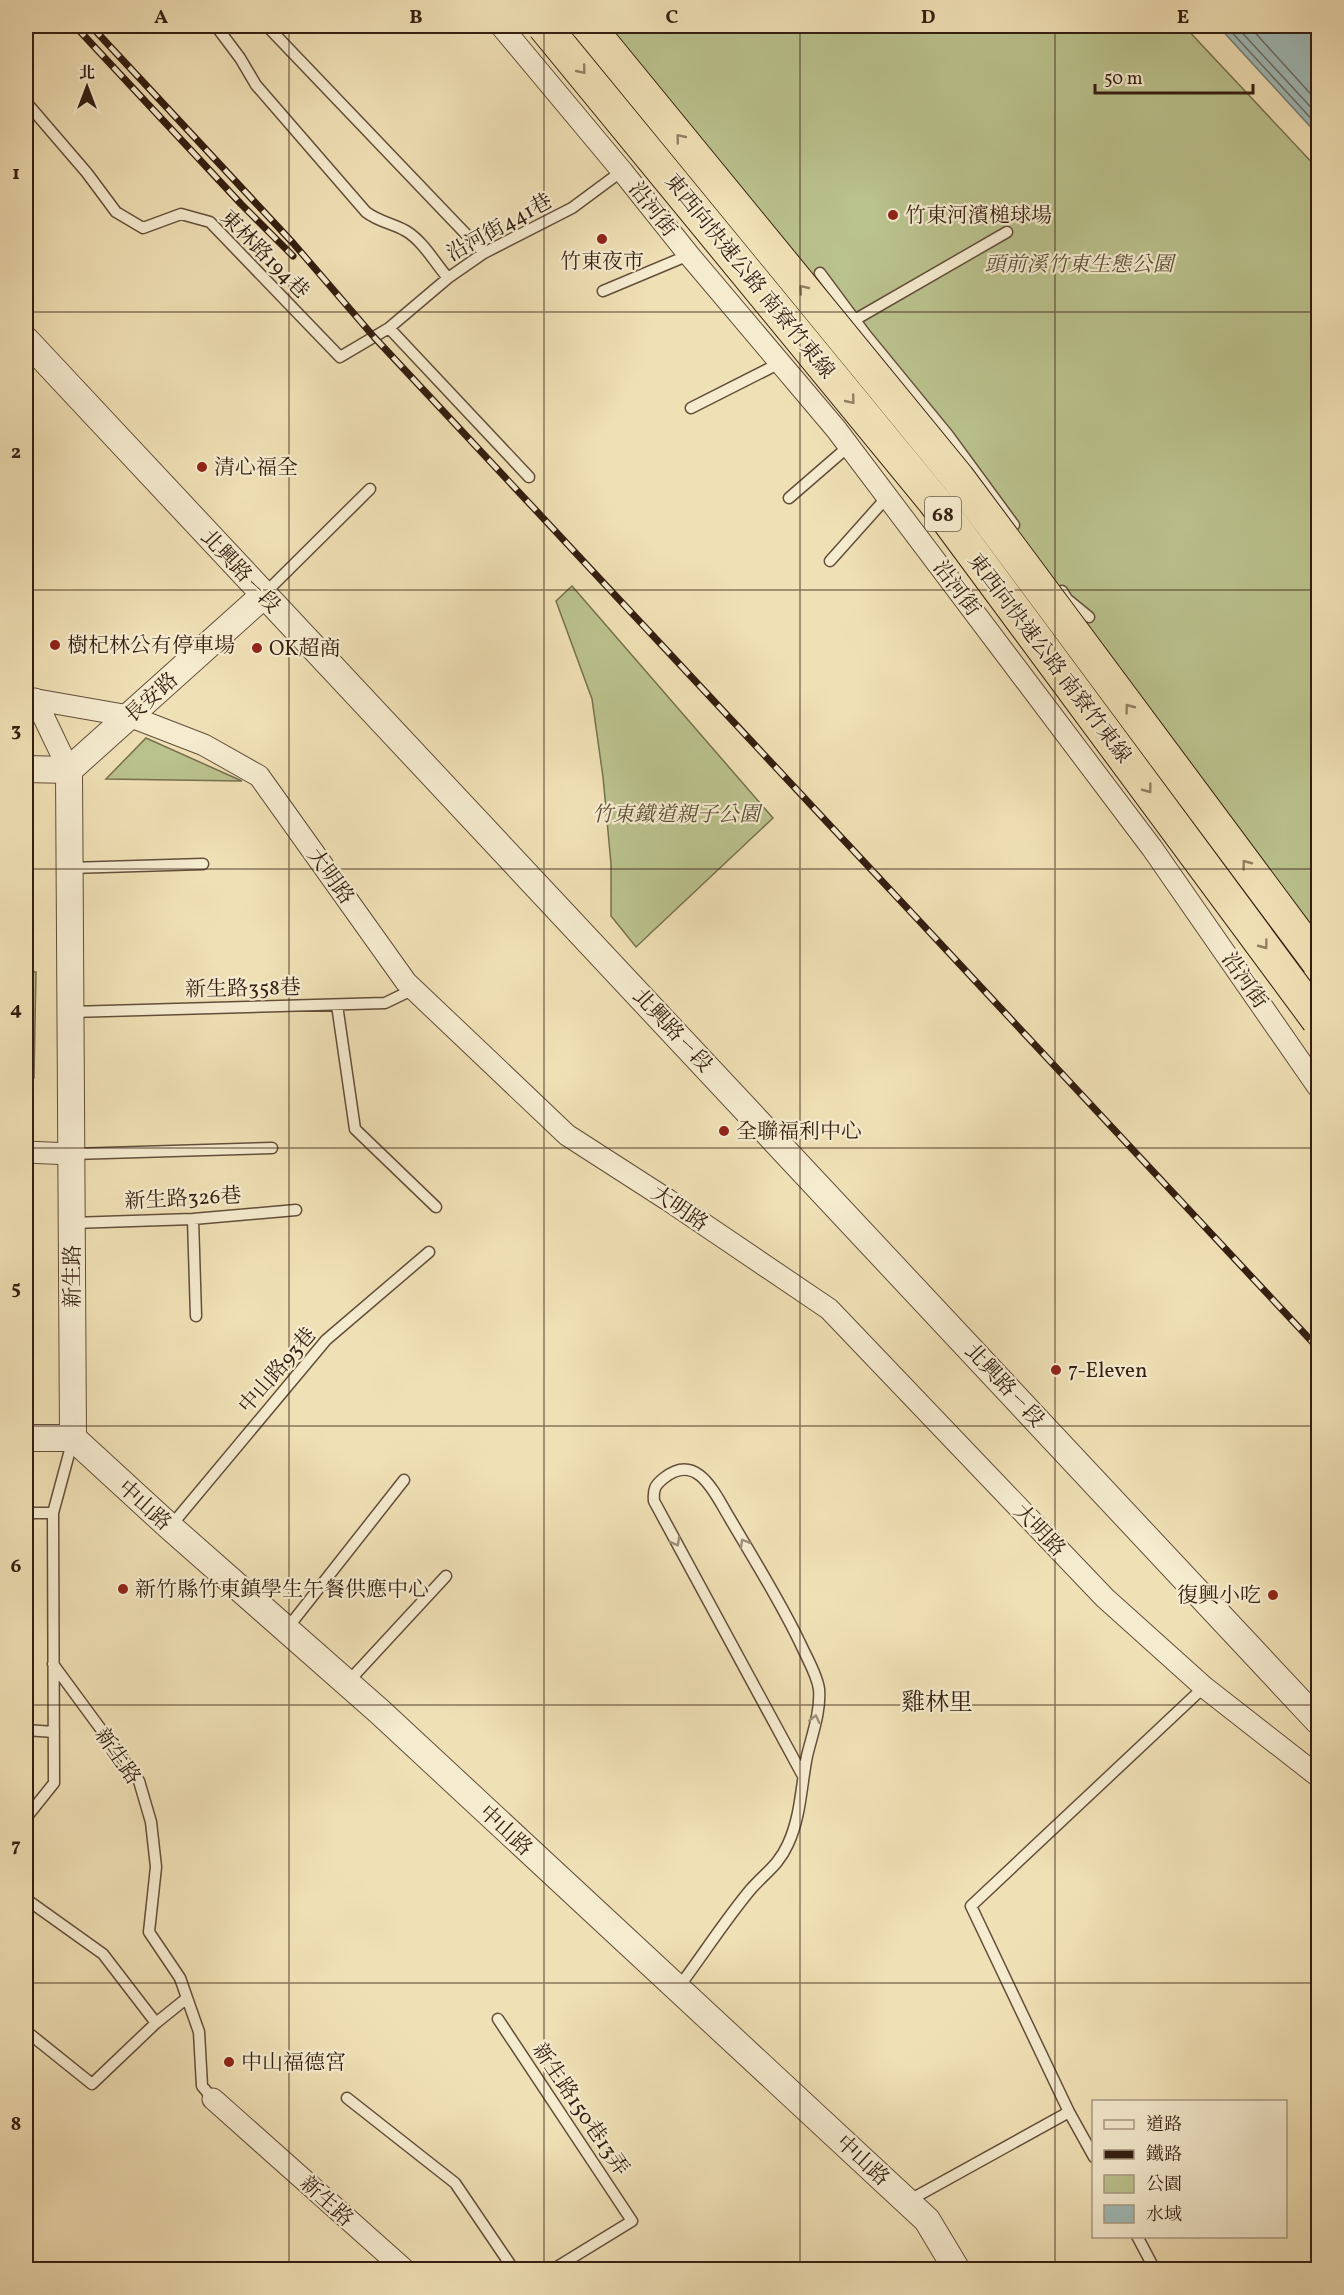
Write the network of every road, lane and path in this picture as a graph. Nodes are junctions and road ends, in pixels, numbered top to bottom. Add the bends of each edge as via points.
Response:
1 (216, 26) edge
2 (267, 26) edge
3 (501, 26) edge
4 (544, 26) edge
5 (588, 26) edge
6 (26, 102) edge
7 (622, 171) junction
8 (1007, 232) dead end
9 (484, 253) junction
10 (689, 255) junction
11 (820, 273) dead end
12 (448, 278) junction
13 (603, 291) dead end
14 (735, 310) junction
15 (855, 320) junction
16 (389, 328) junction
17 (30, 354) edge
18 (340, 357) joint
19 (780, 363) junction
20 (691, 408) dead end
21 (849, 446) junction
22 (530, 477) dead end
23 (370, 489) dead end
24 (888, 496) junction
25 (789, 498) dead end
26 (1018, 532) dead end
27 (830, 561) dead end
28 (1053, 580) dead end
29 (264, 595) junction
30 (1089, 617) dead end
31 (31, 698) edge
32 (129, 717) junction
33 (26, 769) edge
34 (69, 770) junction
35 (203, 864) dead end
36 (70, 868) junction
37 (1318, 962) edge
38 (414, 989) junction
39 (337, 1005) junction
40 (70, 1012) junction
41 (1318, 1020) edge
42 (1318, 1087) edge
43 (272, 1148) dead end
44 (26, 1152) edge
45 (71, 1154) junction
46 (436, 1207) dead end
47 (296, 1210) dead end
48 (193, 1219) junction
49 (72, 1223) junction
50 (429, 1252) dead end
51 (196, 1316) dead end
52 (26, 1438) edge
53 (73, 1438) junction
54 (404, 1480) dead end
55 (26, 1513) edge
56 (53, 1513) junction
57 (170, 1527) junction
58 (446, 1576) dead end
59 (286, 1630) junction
60 (53, 1664) junction
61 (347, 1683) junction
62 (1204, 1687) junction
63 (1318, 1721) edge
64 (26, 1730) edge
65 (54, 1732) junction
66 (803, 1776) junction
67 (1318, 1776) edge
68 (26, 1818) edge
69 (26, 1899) edge
70 (678, 1989) junction
71 (187, 1998) junction
72 (498, 2019) dead end
73 (156, 2023) junction
74 (31, 2036) dead end
75 (347, 2098) dead end
76 (213, 2099) joint
77 (1069, 2112) junction
78 (1092, 2153) edge
79 (907, 2201) junction
80 (1138, 2238) edge
81 (405, 2270) edge
82 (514, 2270) edge
83 (552, 2270) edge
84 (957, 2270) edge
85 (1155, 2270) edge

1 - 12 lane via 256,85 366,212 406,231
2 - 9 lane
3 - 7 street, 沿河街
4 -> 41 highway, 東西向快速公路 南寮竹東線 / 68, bridge via 934,501
37 -> 5 highway, 東西向快速公路 南寮竹東線 / 68, bridge via 958,478
6 - 18 lane, 東林路194巷 via 116,212 143,228 181,214 210,222
7 - 9 lane, 沿河街441巷 via 572,208
7 - 10 street, 沿河街
8 - 15 lane
9 - 12 lane, 沿河街441巷
10 - 13 lane
10 - 14 street, 沿河街
11 - 15 lane
12 - 16 lane, 沿河街441巷
14 - 15 lane via 818,331
14 - 19 street, 沿河街
15 - 26 lane via 948,435
16 - 18 lane, 沿河街441巷
16 - 22 lane
17 - 29 street, 北興路ㄧ段
19 - 20 lane
19 - 21 street, 沿河街
21 - 24 street, 沿河街
21 - 25 lane
23 - 29 lane
24 - 27 lane
24 - 42 street, 沿河街 via 1152,848
28 - 30 lane
29 - 32 street, 長安路
29 - 63 street, 北興路ㄧ段
31 - 32 street, 大明路
31 - 34 street, 新生路
32 - 34 street, 長安路
32 - 38 street, 大明路 via 204,745 259,776
33 - 34 street
34 - 36 street, 新生路
35 - 36 lane
36 - 40 street, 新生路
38 - 39 lane, 新生路358巷 via 385,1003
38 - 62 street, 大明路 via 567,1135 829,1309 1105,1598
39 - 40 lane, 新生路358巷
39 - 46 lane via 355,1130
40 - 45 street, 新生路
43 - 45 lane
44 - 45 street
45 - 49 street, 新生路
47 - 48 lane, 新生路326巷
48 - 49 lane, 新生路326巷
48 - 51 lane
49 - 53 street, 新生路
50 - 57 lane, 中山路93巷 via 326,1340
52 - 53 street
53 - 56 lane, 新生路
53 - 57 street, 中山路
54 - 59 lane
55 - 56 lane
56 - 60 lane, 新生路
57 - 59 street, 中山路
58 - 61 lane
59 - 61 street, 中山路
60 - 65 lane
60 - 71 lane, 新生路 via 139,1781 151,1822 156,1867 149,1932 180,1978
61 - 70 street, 中山路
62 - 67 street, 大明路
62 - 77 lane via 971,1906
64 - 65 lane
65 - 68 lane via 54,1783
66 -> 66 lane via 818,1707 819,1689 811,1665 786,1615 705,1480 684,1469 669,1475 656,1485 654,1501
66 - 70 lane via 800,1807 776,1866 752,1889
69 - 73 lane via 104,1954
70 - 79 street, 中山路
71 - 73 lane
71 - 76 lane, 新生路 via 199,2032 202,2086
72 - 83 lane, 新生路150巷13弄 via 632,2221
73 - 74 lane via 92,2084
75 - 82 lane via 455,2183
76 - 81 street, 新生路
77 - 78 lane
77 - 79 lane
79 - 84 street, 中山路 via 927,2220
80 - 85 lane

